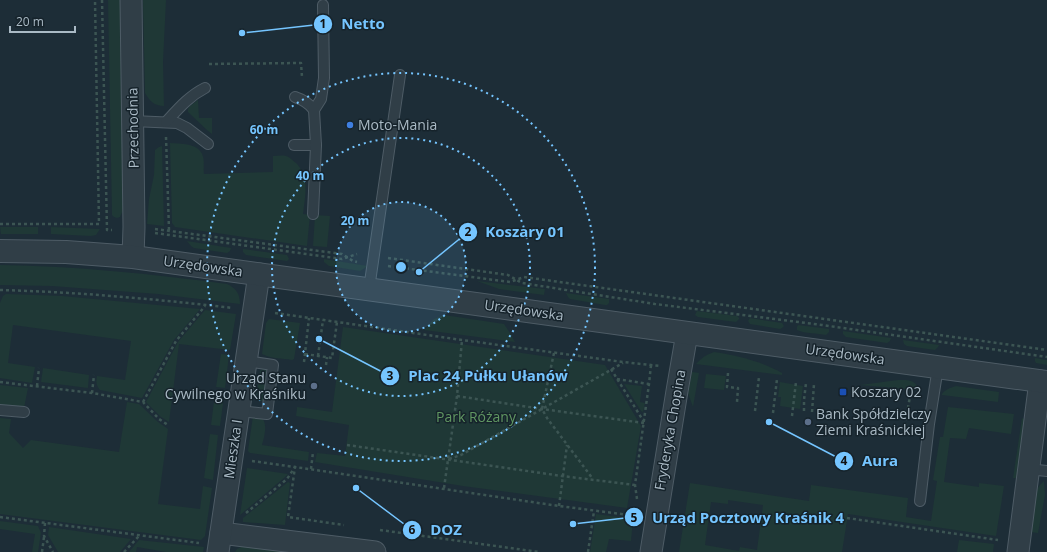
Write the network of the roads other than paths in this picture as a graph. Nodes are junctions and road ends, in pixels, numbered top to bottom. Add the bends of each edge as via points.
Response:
1 (131, 0) edge
2 (323, 5) dead end
3 (400, 75) dead end
4 (205, 88) dead end
5 (295, 97) dead end
6 (314, 110) junction
7 (133, 122) junction
8 (166, 122) junction
9 (208, 144) dead end
10 (294, 145) dead end
11 (316, 145) junction
12 (313, 214) dead end
13 (0, 251) edge
14 (133, 257) junction
15 (259, 274) junction
16 (369, 289) junction
17 (687, 333) junction
18 (246, 361) junction
19 (938, 367) junction
20 (1044, 381) edge
21 (0, 410) edge
22 (238, 410) junction
23 (24, 412) dead end
24 (1038, 470) edge
25 (920, 501) dead end
26 (220, 542) edge
27 (375, 552) edge
28 (651, 552) edge
29 (1018, 552) edge

1 - 7 street, Przechodnia
2 - 6 lane via 324,78 321,99
3 - 16 lane
4 - 8 lane via 186,101
5 - 6 lane via 304,100
6 - 11 lane
7 - 8 lane
7 - 14 street, Przechodnia via 142,230
8 - 9 lane via 183,126
10 - 11 lane
11 - 12 lane
13 - 14 street, Urzędowska
14 - 15 street, Urzędowska
15 - 16 street, Urzędowska
15 - 18 street, Mieszka I
16 - 17 street, Urzędowska
17 - 19 street, Urzędowska
17 - 28 street, Fryderyka Chopina
18 - 22 street, Mieszka I
18 - 22 lane via 273,365 267,414
19 - 20 street, Urzędowska
19 - 25 lane
20 - 24 street
21 - 23 lane
22 - 26 street, Mieszka I
24 - 29 street
26 - 27 street

